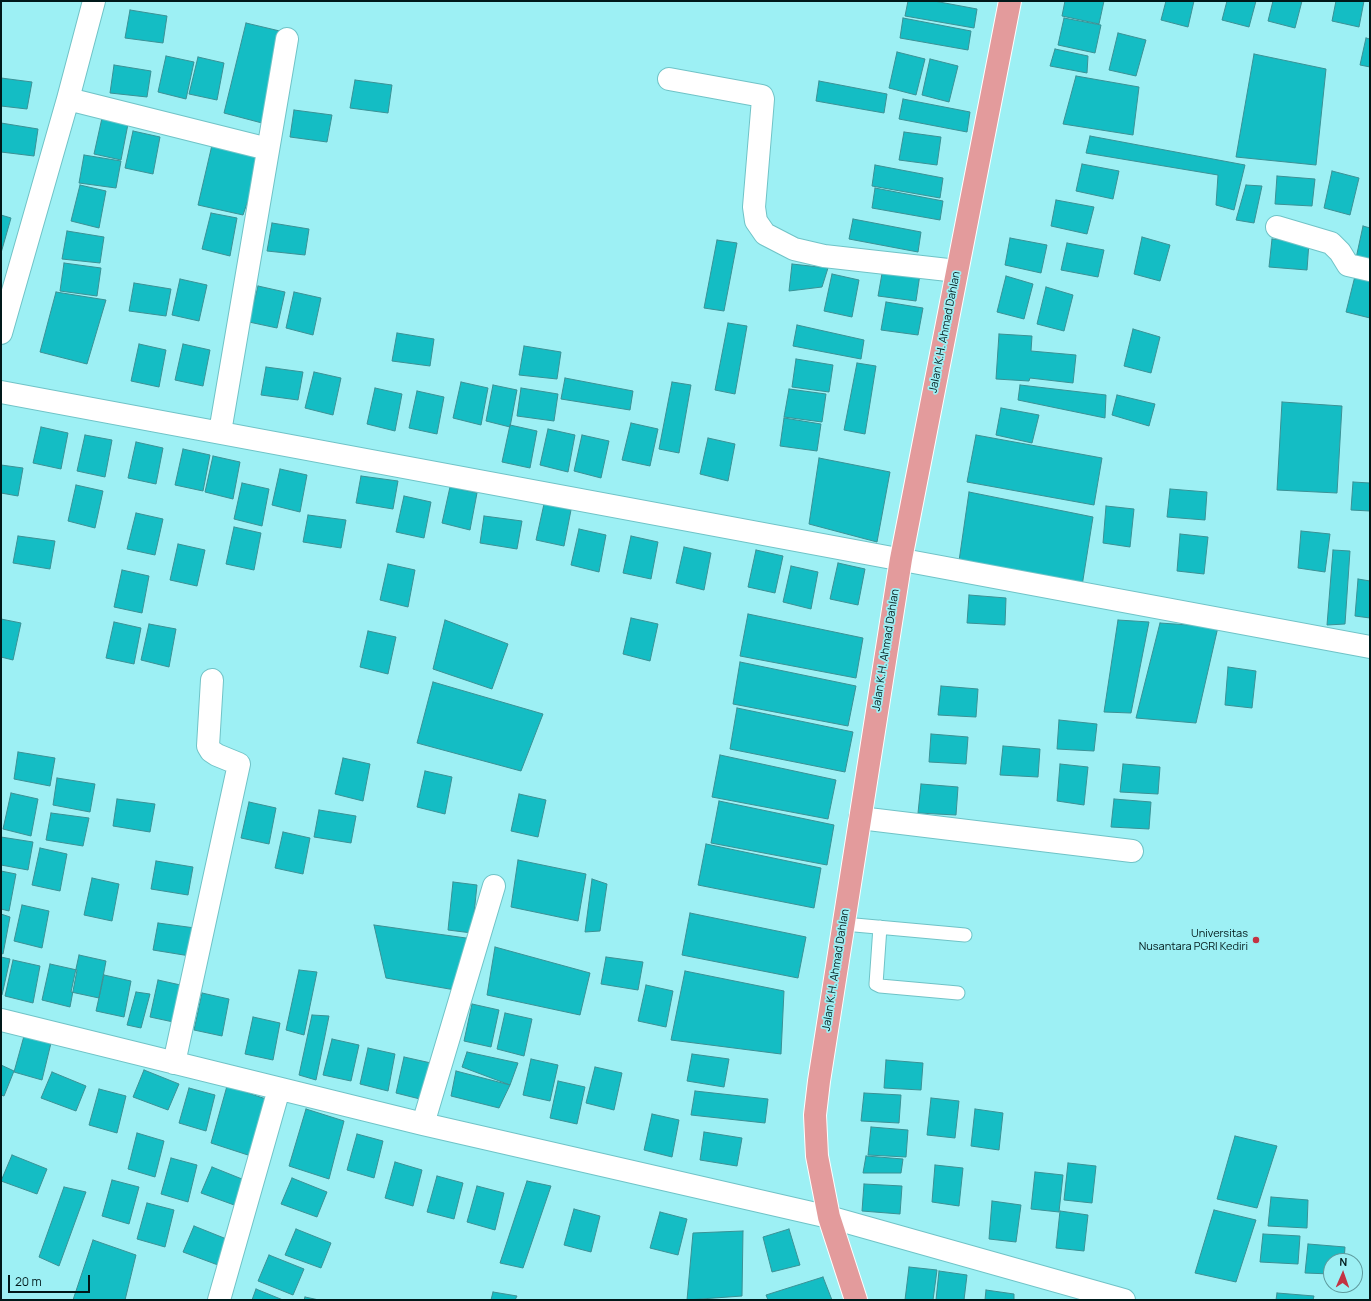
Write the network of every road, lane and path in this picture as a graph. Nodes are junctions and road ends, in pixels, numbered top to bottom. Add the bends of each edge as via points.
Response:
1 (94, 1) edge
2 (1010, 1) edge
3 (287, 39) dead end
4 (669, 79) dead end
5 (68, 99) junction
6 (268, 149) junction
7 (1277, 227) dead end
8 (1370, 270) edge
9 (957, 271) junction
10 (1, 333) edge
11 (1, 392) edge
12 (220, 432) junction
13 (901, 559) junction
14 (1370, 647) edge
15 (212, 680) dead end
16 (860, 818) junction
17 (1132, 851) dead end
18 (494, 886) dead end
19 (844, 924) junction
20 (880, 927) junction
21 (965, 935) dead end
22 (958, 993) dead end
23 (1, 1020) edge
24 (174, 1063) junction
25 (279, 1089) junction
26 (423, 1124) junction
27 (829, 1216) junction
28 (220, 1300) edge
29 (856, 1300) edge
30 (1124, 1300) edge

1 - 5 street
2 - 9 highway, Jalan K.H. Ahmad Dahlan
3 - 6 street
4 - 9 street via 762,96 754,207 756,221 765,234 794,249 824,256
5 - 6 street
5 - 10 street
6 - 12 street
7 - 8 street via 1331,243 1348,266
9 - 13 highway, Jalan K.H. Ahmad Dahlan
11 - 12 street
12 - 13 street
13 - 14 street
13 - 16 highway, Jalan K.H. Ahmad Dahlan
15 - 24 street via 208,746 217,755 239,764
16 - 17 street
16 - 19 highway, Jalan K.H. Ahmad Dahlan
18 - 26 street
19 - 20 lane
19 - 27 highway, Jalan K.H. Ahmad Dahlan via 815,1114 817,1156
20 - 21 lane
20 - 22 lane via 876,984
23 - 24 street
24 - 25 street
25 - 26 street
25 - 28 street
26 - 27 street
27 - 29 highway, Jalan K.H. Ahmad Dahlan
27 - 30 street

